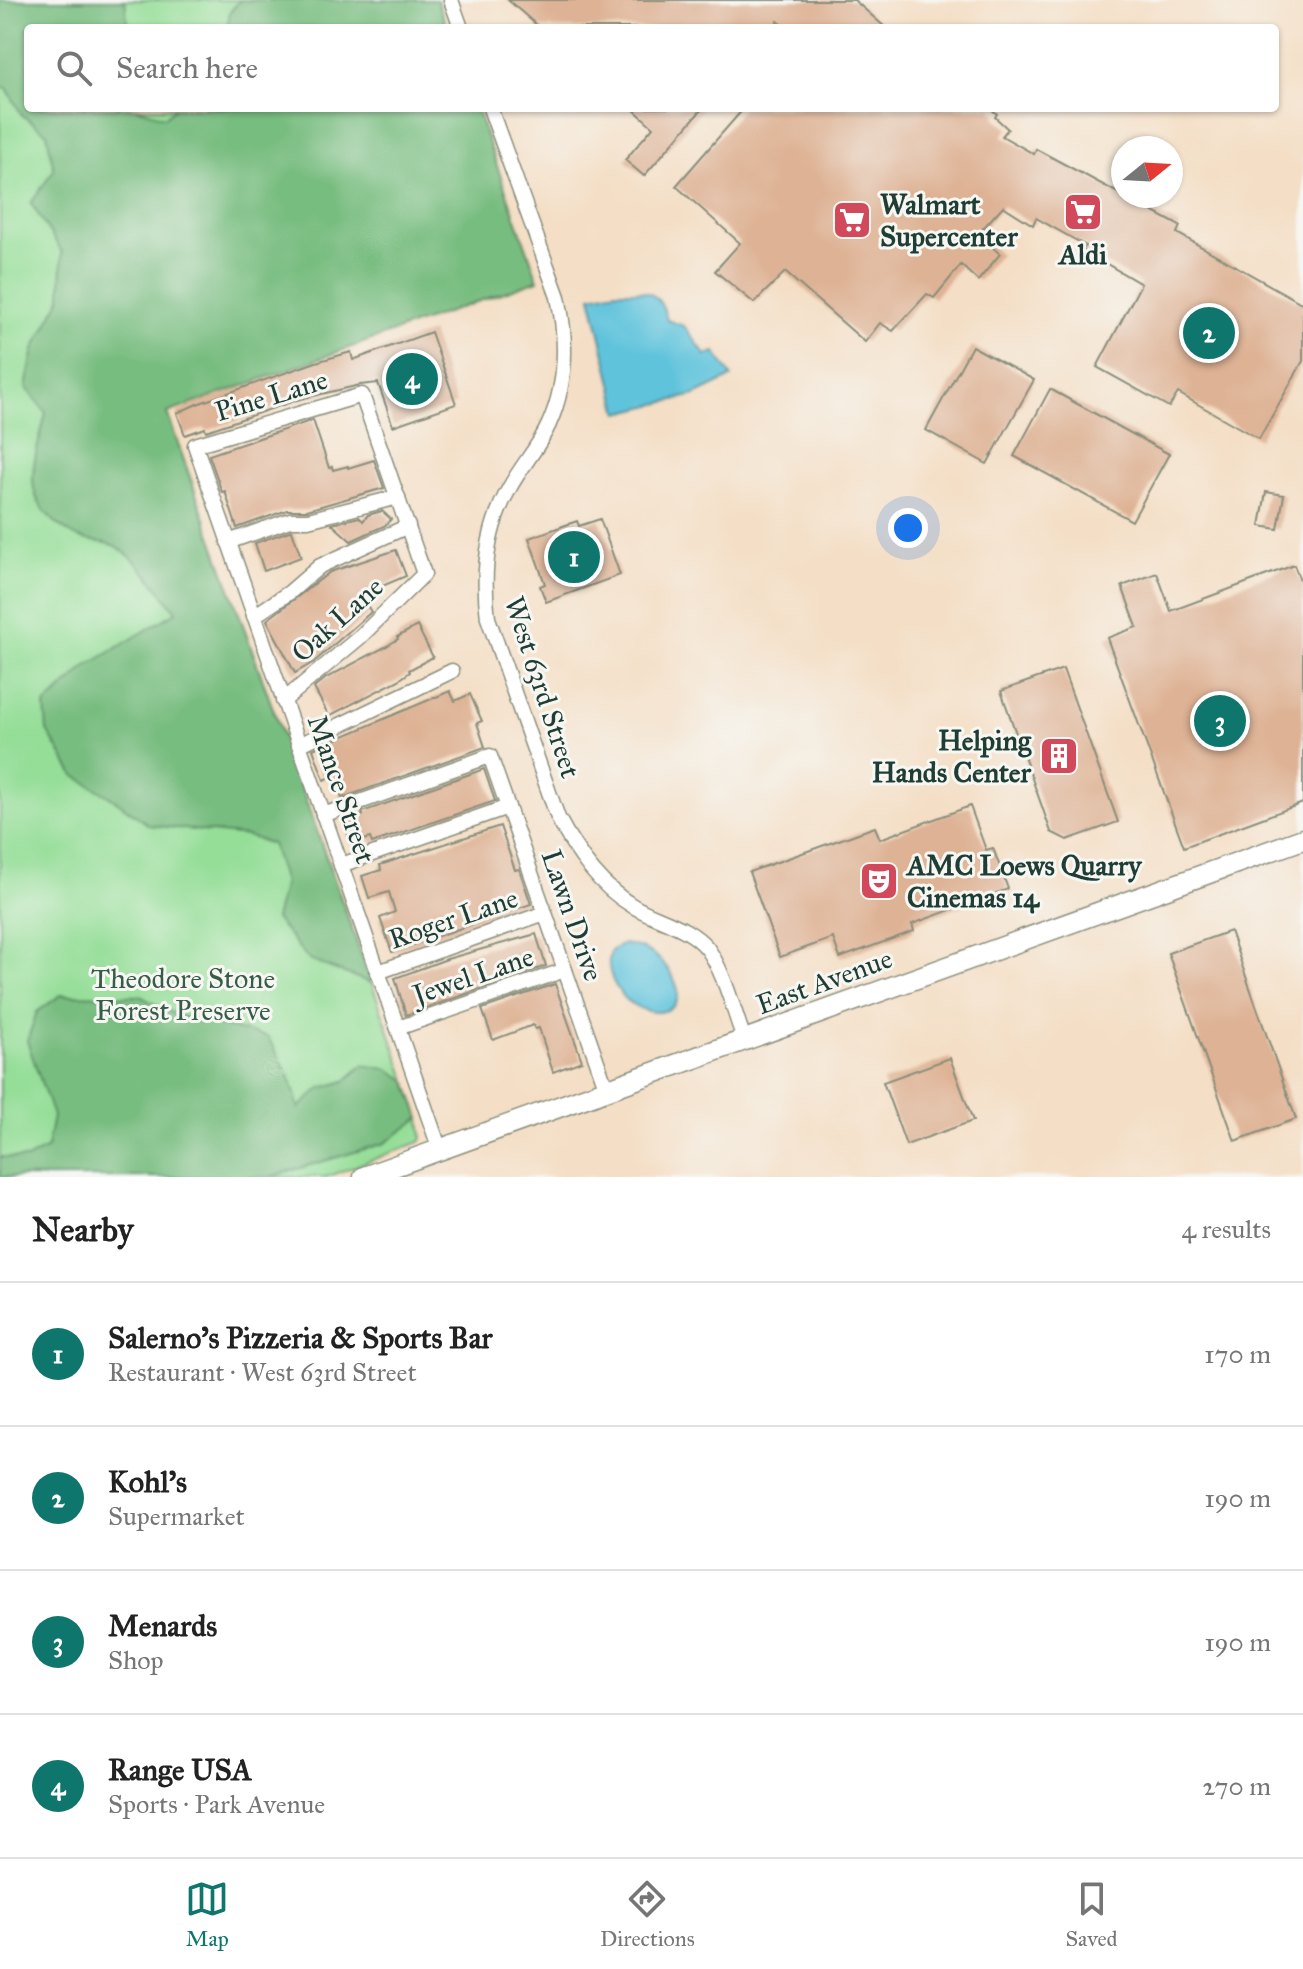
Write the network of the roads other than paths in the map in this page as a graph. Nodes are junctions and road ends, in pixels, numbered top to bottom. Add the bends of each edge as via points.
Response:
1 (451, 0) edge
2 (460, 24) edge
3 (491, 112) edge
4 (195, 445) joint
5 (398, 497) junction
6 (408, 526) junction
7 (228, 542) junction
8 (254, 616) junction
9 (452, 671) dead end
10 (283, 701) junction
11 (299, 745) junction
12 (508, 807) junction
13 (323, 815) junction
14 (1303, 839) edge
15 (341, 865) junction
16 (545, 913) junction
17 (565, 970) junction
18 (378, 972) junction
19 (398, 1028) junction
20 (744, 1039) junction
21 (607, 1090) junction
22 (440, 1150) junction
23 (364, 1177) edge

1 - 2 street
3 - 20 street, West 63rd Street via 558,297 564,372 549,423 509,487 491,531 488,618 568,838 598,879 631,905 691,934 707,948
4 - 5 street, Pine Lane via 362,395
4 - 7 street, Mance Street
5 - 6 street
5 - 7 street via 290,520
6 - 8 street via 320,566
6 - 10 street, Oak Lane via 424,574
7 - 8 street, Mance Street
8 - 10 street, Mance Street
9 - 11 street
10 - 11 street, Mance Street
11 - 13 street, Mance Street
12 - 13 street, Lawn Drive via 490,756
12 - 15 street
12 - 16 street, Lawn Drive
13 - 15 street, Mance Street
14 - 20 street, East Avenue
15 - 18 street, Mance Street
16 - 17 street, Lawn Drive
16 - 18 street, Roger Lane
17 - 19 street, Jewel Lane
17 - 21 street, Lawn Drive
18 - 19 street, Mance Street
19 - 22 street, Mance Street
20 - 21 street, East Avenue
21 - 22 street, East Avenue
22 - 23 street, East Avenue

